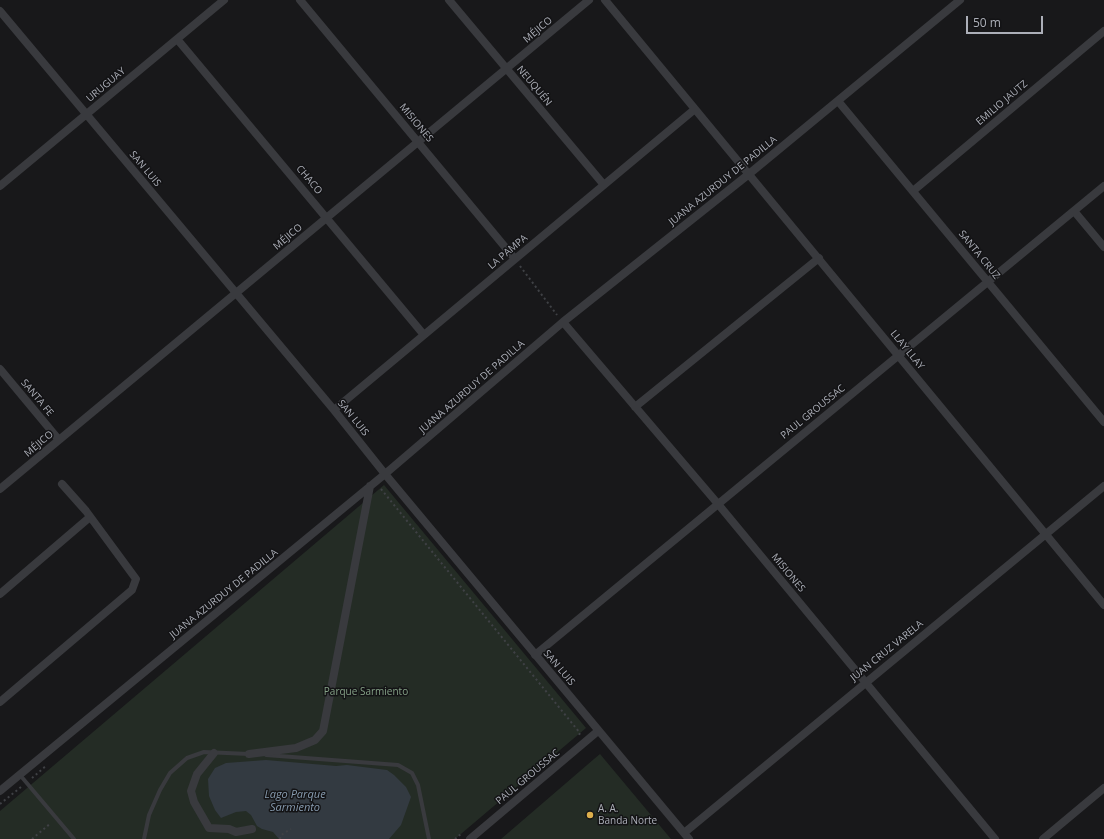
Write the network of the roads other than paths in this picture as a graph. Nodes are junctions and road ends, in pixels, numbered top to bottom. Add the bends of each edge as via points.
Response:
1 (224, 0) edge
2 (300, 0) edge
3 (449, 0) edge
4 (589, 0) edge
5 (605, 0) edge
6 (960, 0) edge
7 (0, 11) edge
8 (1104, 31) edge
9 (177, 39) junction
10 (506, 69) junction
11 (838, 101) junction
12 (695, 109) junction
13 (87, 114) junction
14 (418, 142) junction
15 (749, 174) junction
16 (0, 185) edge
17 (604, 186) junction
18 (1104, 186) edge
19 (914, 191) junction
20 (1074, 211) junction
21 (327, 218) junction
22 (1104, 247) edge
23 (819, 258) junction
24 (515, 259) junction
25 (988, 282) junction
26 (236, 294) junction
27 (563, 322) junction
28 (424, 335) junction
29 (898, 355) junction
30 (0, 369) edge
31 (636, 407) junction
32 (334, 410) junction
33 (1104, 422) edge
34 (59, 440) junction
35 (385, 474) junction
36 (62, 484) dead end
37 (370, 486) junction
38 (1104, 486) edge
39 (0, 489) edge
40 (718, 504) junction
41 (90, 517) junction
42 (1046, 534) junction
43 (0, 594) edge
44 (1104, 605) edge
45 (535, 655) junction
46 (865, 682) junction
47 (0, 702) edge
48 (598, 731) junction
49 (214, 753) junction
50 (249, 754) junction
51 (20, 775) junction
52 (1104, 788) edge
53 (0, 791) edge
54 (252, 829) dead end
55 (686, 836) edge
56 (74, 839) edge
57 (144, 839) edge
58 (429, 839) edge
59 (470, 839) edge
60 (995, 839) edge
61 (1043, 839) edge

1 - 9 street, URUGUAY
2 - 14 street, MISIONES
3 - 10 street, NEUQUÉN
4 - 10 street, MÉJICO
5 - 12 street, LLAY LLAY
6 - 11 street, JUANA AZURDUY DE PADILLA
7 - 13 street, SAN LUIS
8 - 19 street, EMILIO JAUTZ
9 - 13 street, URUGUAY
9 - 21 street, CHACO
10 - 14 street, MÉJICO
10 - 17 street, NEUQUÉN
11 - 15 street, JUANA AZURDUY DE PADILLA
11 - 19 street, SANTA CRUZ
12 - 15 street, LLAY LLAY
12 - 17 street, LA PAMPA
13 - 16 street, URUGUAY
13 - 26 street, SAN LUIS
14 - 21 street, MÉJICO
14 - 24 street, MISIONES
15 - 23 street, LLAY LLAY
15 - 27 street, JUANA AZURDUY DE PADILLA
17 - 24 street, LA PAMPA
18 - 20 street, PAUL GROUSSAC
19 - 25 street, SANTA CRUZ
20 - 22 street
20 - 25 street, PAUL GROUSSAC
21 - 26 street, MÉJICO
21 - 28 street, CHACO
23 - 29 street, LLAY LLAY
23 - 31 street
24 - 28 street, LA PAMPA
25 - 29 street, PAUL GROUSSAC
25 - 33 street, SANTA CRUZ
26 - 32 street, SAN LUIS
26 - 34 street, MÉJICO
27 - 31 street, MISIONES
27 - 35 street, JUANA AZURDUY DE PADILLA
28 - 32 street, LA PAMPA
29 - 40 street, PAUL GROUSSAC
29 - 42 street, LLAY LLAY
30 - 34 street, SANTA FE
31 - 40 street, MISIONES
32 - 35 street, SAN LUIS
34 - 39 street, MÉJICO
35 - 37 street, JUANA AZURDUY DE PADILLA
35 - 45 street, SAN LUIS
36 - 41 street
37 - 50 street via 323,731 315,740 296,748
37 - 51 street, JUANA AZURDUY DE PADILLA
38 - 42 street, JUAN CRUZ VARELA
40 - 45 street, PAUL GROUSSAC
40 - 46 street, MISIONES
41 - 43 street
41 - 47 street via 136,579 132,590
42 - 44 street, LLAY LLAY
42 - 46 street, JUAN CRUZ VARELA
45 - 48 street, SAN LUIS
46 - 55 street, JUAN CRUZ VARELA
46 - 60 street, MISIONES
48 - 55 street, SAN LUIS
48 - 59 street, PAUL GROUSSAC
49 - 50 lane
49 - 54 street via 197,774 191,791 194,802 209,828 236,832
49 - 57 lane via 204,752 187,758 170,773 149,815
50 - 58 lane via 398,765 412,773 418,784
51 - 53 street, JUANA AZURDUY DE PADILLA
51 - 56 lane
52 - 61 street

